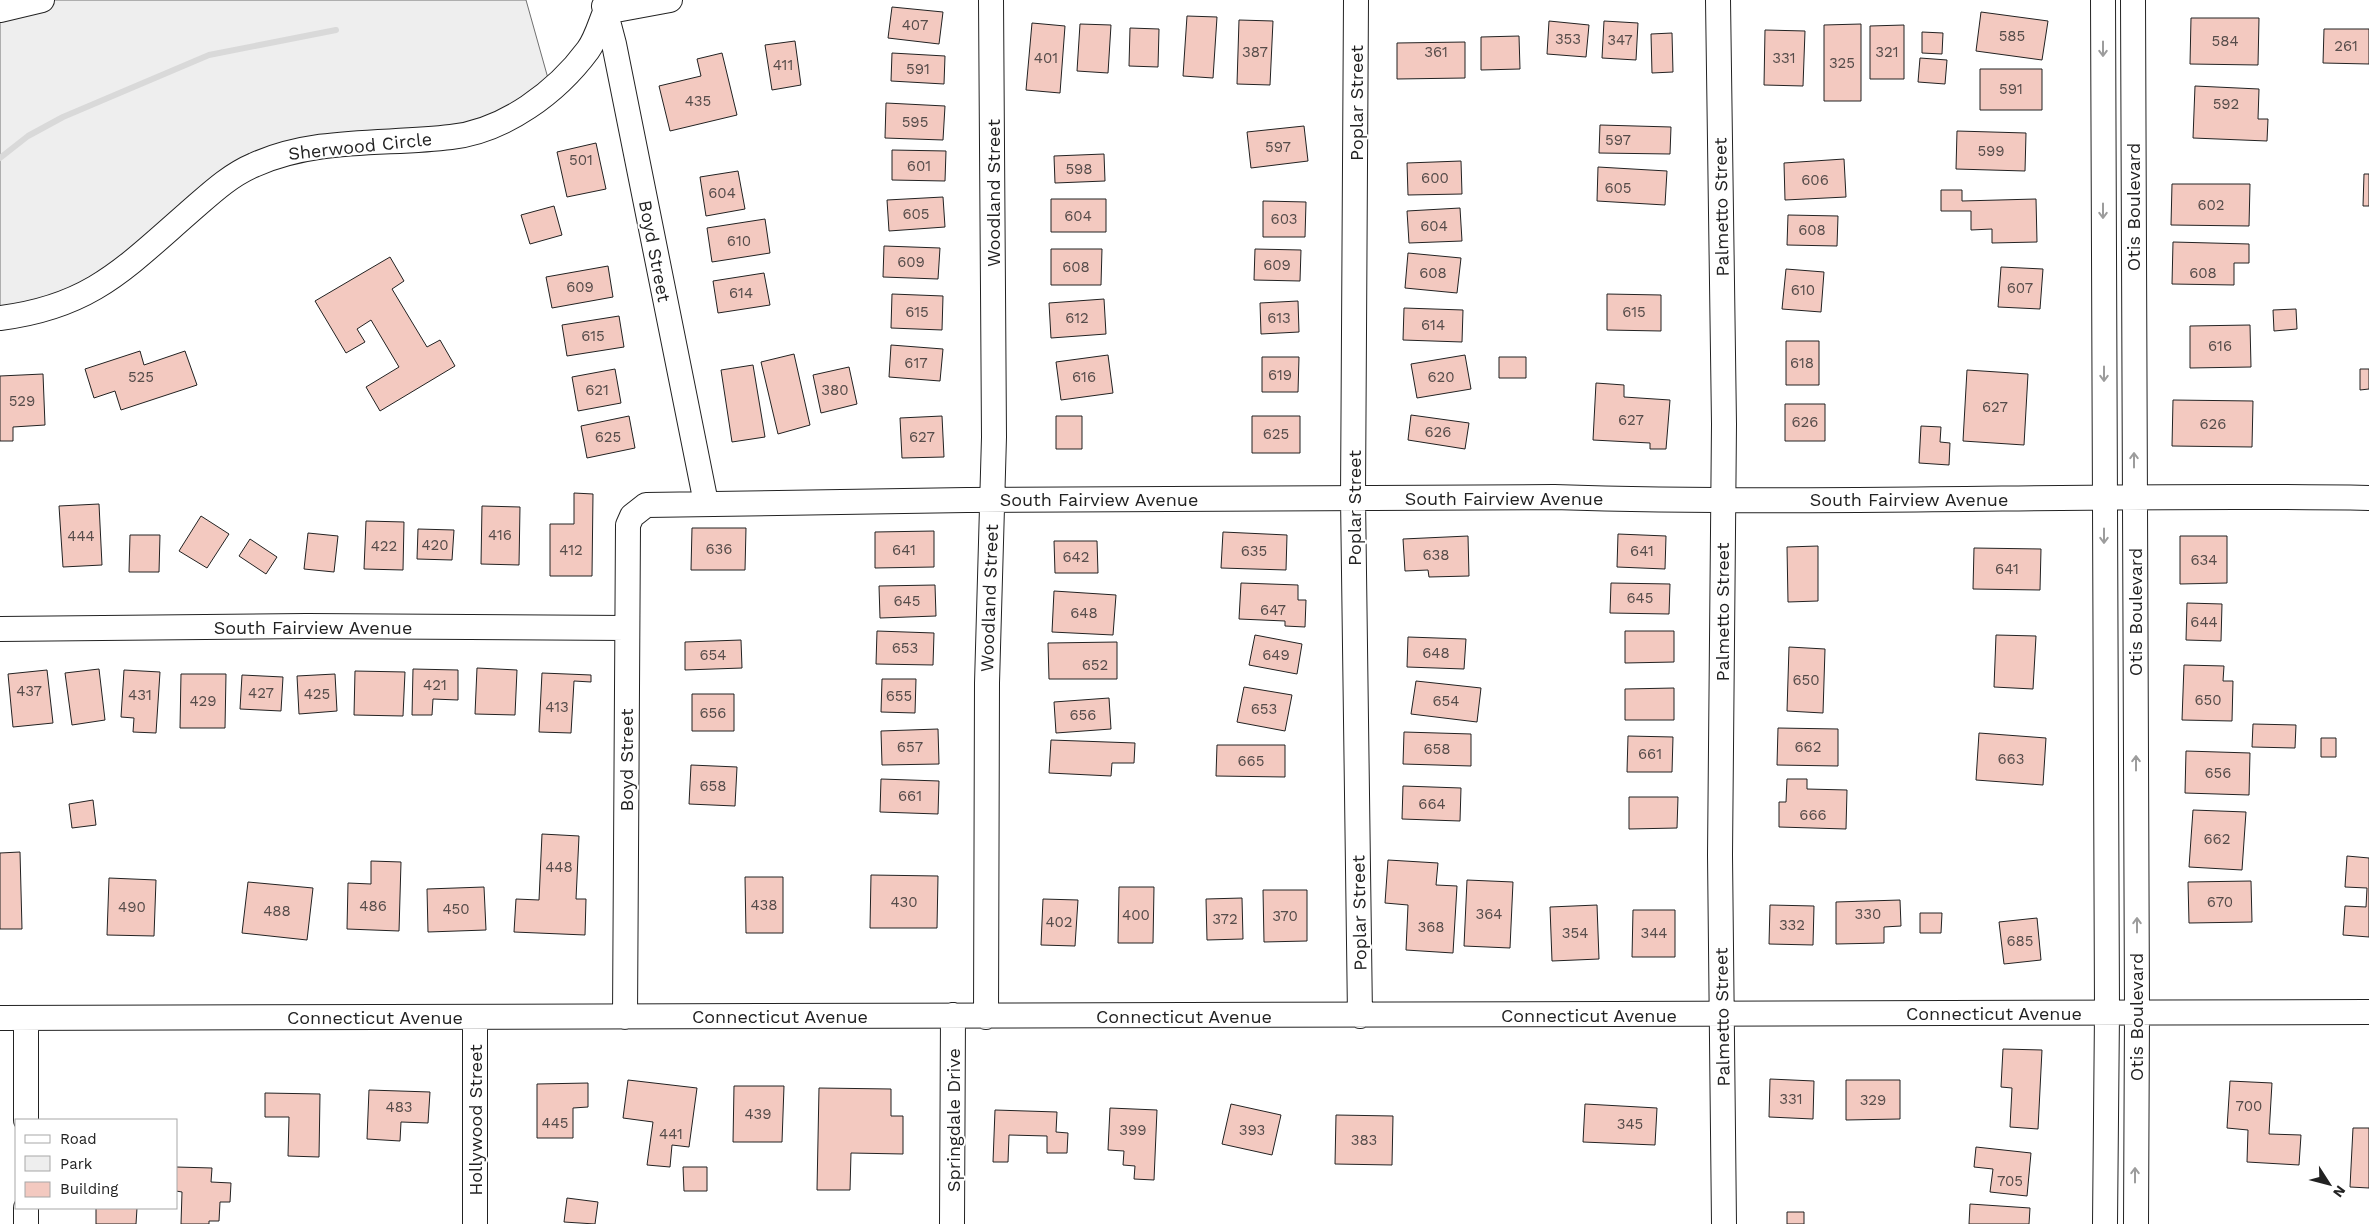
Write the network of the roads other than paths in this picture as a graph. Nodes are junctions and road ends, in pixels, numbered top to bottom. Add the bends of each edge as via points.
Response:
1 (42, 0) edge
2 (670, 0) edge
3 (991, 0) edge
4 (1356, 0) edge
5 (1718, 0) edge
6 (2103, 0) edge
7 (2133, 0) edge
8 (599, 4) edge
9 (0, 10) edge
10 (0, 318) edge
11 (2134, 496) junction
12 (2104, 497) junction
13 (1353, 498) junction
14 (2369, 498) edge
15 (1723, 499) junction
16 (992, 500) junction
17 (706, 503) junction
18 (640, 509) joint
19 (627, 628) junction
20 (0, 629) edge
21 (2107, 1012) junction
22 (2137, 1012) junction
23 (2369, 1012) edge
24 (953, 1015) junction
25 (1722, 1015) junction
26 (475, 1016) junction
27 (625, 1016) junction
28 (986, 1016) junction
29 (1360, 1016) junction
30 (0, 1018) edge
31 (26, 1018) junction
32 (26, 1119) edge
33 (26, 1209) edge
34 (26, 1224) edge
35 (475, 1224) edge
36 (952, 1224) edge
37 (1724, 1224) edge
38 (2105, 1224) edge
39 (2136, 1224) edge

1 - 9 street
2 - 8 street
3 - 16 street, Woodland Street
4 - 13 street, Poplar Street
5 - 15 street, Palmetto Street
6 -> 12 street, Otis Boulevard
11 -> 7 street, Otis Boulevard
8 - 10 street, Sherwood Circle via 589,48 571,70 536,100 505,120 452,137 304,150 252,165 229,178 126,267 89,293 20,316
8 - 17 street, Boyd Street via 614,44
11 - 12 street, South Fairview Avenue
11 - 14 street, South Fairview Avenue
22 -> 11 street, Otis Boulevard
12 - 15 street, South Fairview Avenue
12 -> 21 street, Otis Boulevard
13 - 15 street, South Fairview Avenue
13 - 16 street, South Fairview Avenue
13 - 29 street, Poplar Street
15 - 25 street, Palmetto Street
16 - 17 street, South Fairview Avenue
16 - 28 street, Woodland Street via 987,683
17 - 18 street, South Fairview Avenue via 655,504
18 - 19 street, Boyd Street via 628,525
19 - 20 street, South Fairview Avenue via 297,626
19 - 27 street, Boyd Street
21 - 22 street, Connecticut Avenue
21 - 25 street, Connecticut Avenue
21 - 38 street, Otis Boulevard
22 - 23 street, Connecticut Avenue
39 -> 22 street, Otis Boulevard
24 - 27 street, Connecticut Avenue
24 - 28 street, Connecticut Avenue
24 - 36 street, Springdale Drive
25 - 29 street, Connecticut Avenue
25 - 37 street, Palmetto Street
26 - 27 street, Connecticut Avenue
26 - 31 street, Connecticut Avenue
26 - 35 street, Hollywood Street
28 - 29 street, Connecticut Avenue
30 - 31 street, Connecticut Avenue
31 - 32 street
33 - 34 street

